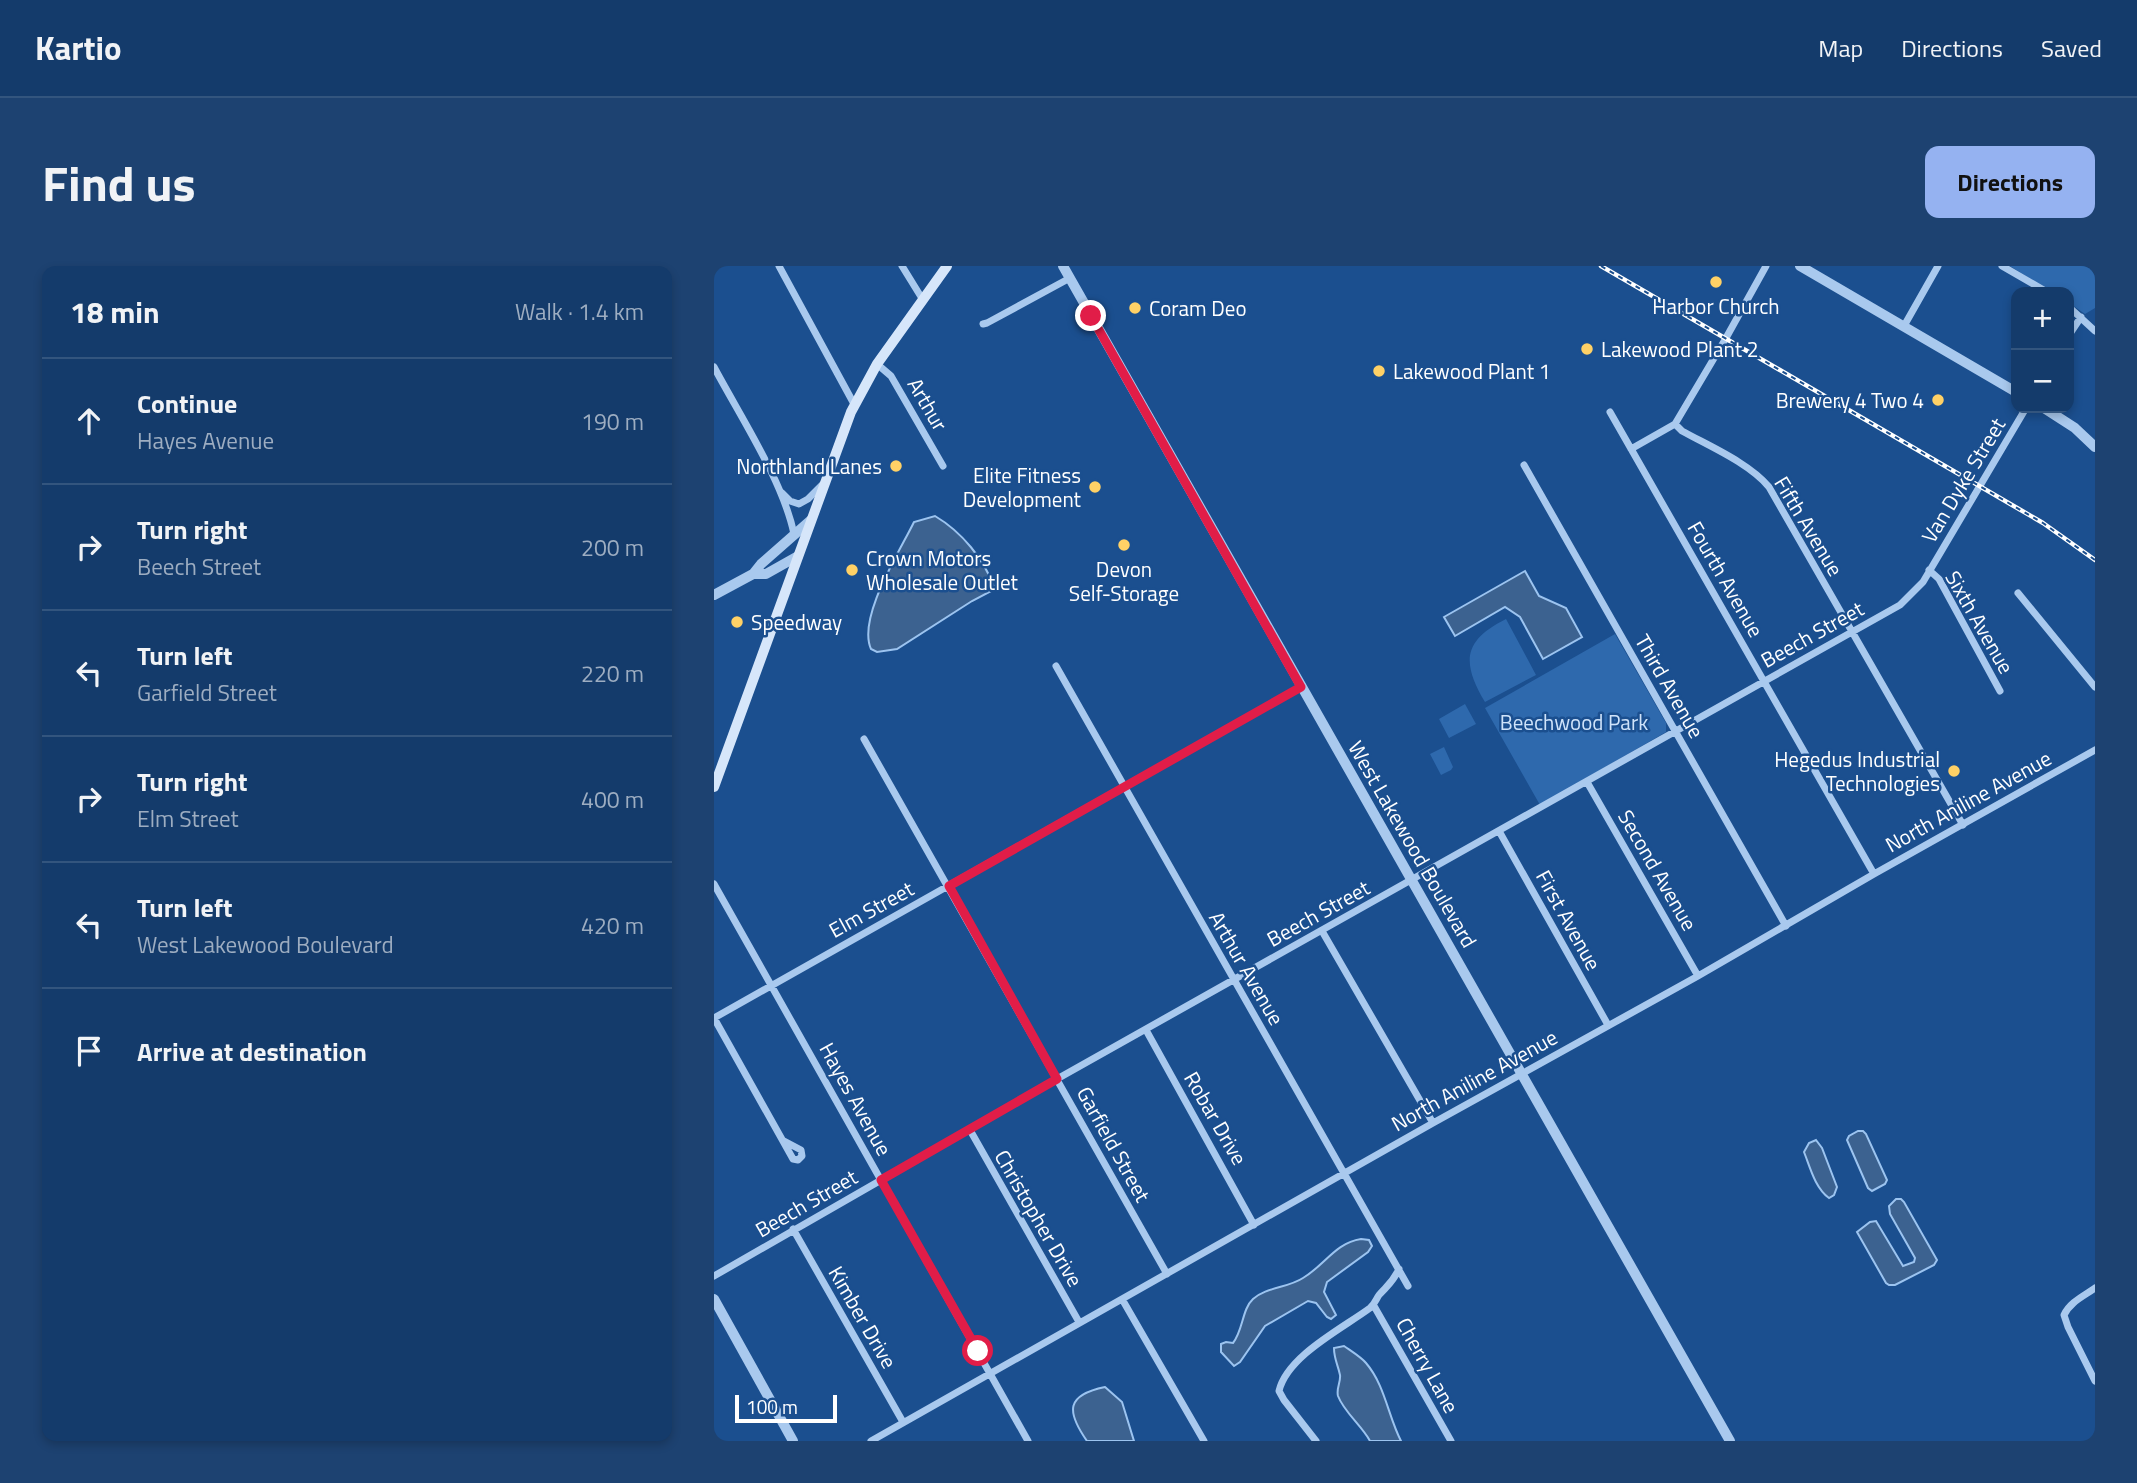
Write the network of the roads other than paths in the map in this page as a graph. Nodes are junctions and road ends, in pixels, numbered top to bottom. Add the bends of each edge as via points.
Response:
1 (779, 266) edge
2 (902, 266) edge
3 (947, 266) edge
4 (1063, 266) edge
5 (1766, 266) edge
6 (1800, 266) edge
7 (1938, 266) edge
8 (2002, 266) edge
9 (1070, 278) junction
10 (2038, 287) edge
11 (923, 300) junction
12 (2074, 311) edge
13 (2081, 317) junction
14 (983, 324) dead end
15 (1904, 326) junction
16 (2074, 328) edge
17 (2095, 331) edge
18 (877, 364) junction
19 (714, 367) edge
20 (2011, 388) edge
21 (854, 404) junction
22 (1610, 412) dead end
23 (2023, 413) edge
24 (2052, 413) edge
25 (1675, 424) junction
26 (2095, 447) edge
27 (1631, 449) junction
28 (1524, 465) dead end
29 (943, 466) dead end
30 (825, 482) junction
31 (779, 490) junction
32 (811, 520) junction
33 (794, 534) junction
34 (798, 555) junction
35 (1929, 570) junction
36 (753, 574) junction
37 (2018, 593) dead end
38 (714, 595) edge
39 (1852, 633) junction
40 (1056, 666) dead end
41 (1763, 680) junction
42 (1301, 687) junction
43 (2095, 687) edge
44 (2000, 691) dead end
45 (1676, 732) junction
46 (864, 739) dead end
47 (2095, 750) edge
48 (1587, 782) junction
49 (714, 787) edge
50 (1125, 787) junction
51 (1963, 825) junction
52 (1499, 831) junction
53 (1874, 874) junction
54 (1410, 881) junction
55 (714, 884) edge
56 (949, 886) junction
57 (1786, 926) junction
58 (1322, 931) junction
59 (1698, 975) junction
60 (1234, 980) junction
61 (772, 985) junction
62 (714, 1018) edge
63 (1608, 1025) junction
64 (1146, 1030) junction
65 (1522, 1074) junction
66 (1057, 1079) junction
67 (1433, 1123) junction
68 (970, 1130) junction
69 (784, 1142) dead end
70 (1343, 1173) junction
71 (881, 1180) junction
72 (1255, 1224) junction
73 (793, 1229) junction
74 (1399, 1269) junction
75 (1167, 1274) junction
76 (714, 1276) edge
77 (1408, 1286) dead end
78 (2095, 1288) edge
79 (714, 1299) edge
80 (1122, 1299) junction
81 (1374, 1306) junction
82 (1079, 1322) junction
83 (989, 1373) junction
84 (2095, 1381) edge
85 (903, 1422) junction
86 (793, 1441) edge
87 (871, 1441) edge
88 (1028, 1441) edge
89 (1204, 1441) edge
90 (1317, 1441) edge
91 (1451, 1441) edge
92 (1730, 1441) edge

1 - 21 street
2 - 11 street
3 - 11 main road
4 - 9 street, West Lakewood Boulevard
5 - 25 street
6 - 15 street
7 - 15 street
8 - 10 street
9 - 14 street
9 - 42 street, West Lakewood Boulevard
11 - 18 main road
12 - 13 street
13 - 16 street
13 - 17 street
15 - 20 street
18 - 21 main road
18 - 29 street, Arthur via 891,376
19 - 31 street
21 - 30 main road
22 - 27 street, Fourth Avenue
23 - 35 street, Van Dyke Street
24 - 26 street
25 - 27 street
25 - 39 street, Fifth Avenue via 1769,487
27 - 41 street, Fourth Avenue
28 - 45 street, Third Avenue
30 - 31 street via 799,504
30 - 32 main road
31 - 33 street
32 - 33 street
32 - 34 main road
33 - 36 street
34 - 36 street via 765,574
34 - 49 main road
35 - 39 street, Beech Street via 1900,605
35 - 44 street, Sixth Avenue via 1939,579
36 - 38 street
37 - 43 street
39 - 41 street, Beech Street
39 - 51 street, Fifth Avenue
40 - 50 street, Arthur Avenue
41 - 45 street, Beech Street
41 - 53 street, Fourth Avenue
42 - 50 street, Elm Street
42 - 54 street, West Lakewood Boulevard
45 - 48 street, Beech Street
45 - 57 street, Third Avenue
46 - 56 street, Garfield Street
47 - 51 street, North Aniline Avenue
48 - 52 street, Beech Street
48 - 59 street, Second Avenue
50 - 56 street, Elm Street
50 - 60 street, Arthur Avenue
51 - 53 street, North Aniline Avenue
52 - 54 street, Beech Street
52 - 63 street, First Avenue
53 - 57 street, North Aniline Avenue
54 - 58 street, Beech Street
54 - 65 street, West Lakewood Boulevard
55 - 61 street, Hayes Avenue
56 - 61 street, Elm Street
56 - 66 street, Garfield Street
57 - 59 street, North Aniline Avenue
58 - 60 street, Beech Street
58 - 67 street
59 - 63 street, North Aniline Avenue
60 - 64 street, Beech Street
60 - 70 street, Arthur Avenue
61 - 62 street, Elm Street
61 - 71 street, Hayes Avenue
62 - 69 street
63 - 65 street, North Aniline Avenue
64 - 66 street, Beech Street
64 - 72 street, Robar Drive
65 - 67 street, North Aniline Avenue
65 - 92 street, West Lakewood Boulevard
66 - 68 street, Beech Street
66 - 75 street, Garfield Street
67 - 70 street, North Aniline Avenue
68 - 71 street, Beech Street
68 - 82 street, Christopher Drive
70 - 72 street, North Aniline Avenue
70 - 74 street, Arthur Avenue
71 - 73 street, Beech Street
71 - 83 street, Hayes Avenue
72 - 75 street, North Aniline Avenue
73 - 76 street, Beech Street
73 - 85 street, Kimber Drive
74 - 77 street, Arthur Avenue
74 - 81 street
75 - 80 street, North Aniline Avenue
78 - 84 street via 2068,1306 2064,1314
79 - 86 street
80 - 82 street, North Aniline Avenue
80 - 89 street
81 - 90 street via 1357,1315 1281,1381 1279,1391 1284,1400
81 - 91 street, Cherry Lane
82 - 83 street, North Aniline Avenue
83 - 85 street, North Aniline Avenue
83 - 88 street, Hayes Avenue
85 - 87 street, North Aniline Avenue

